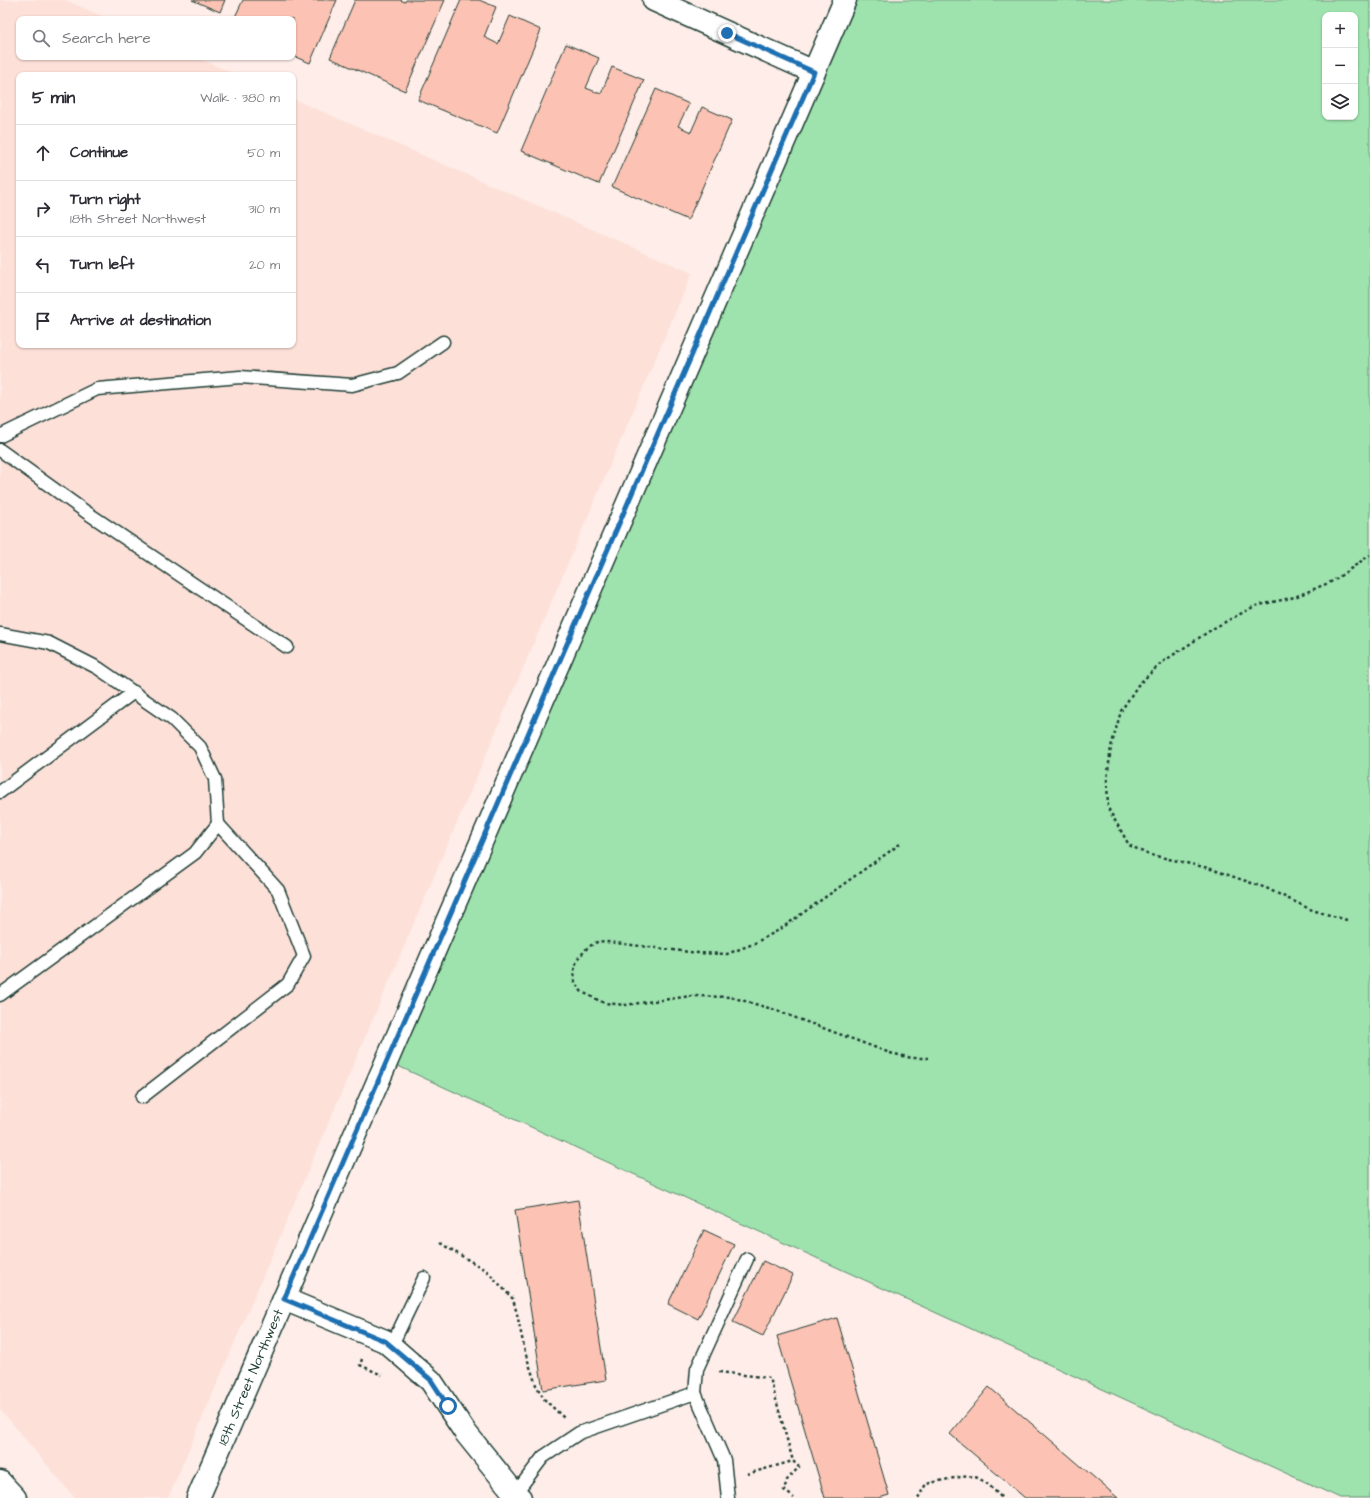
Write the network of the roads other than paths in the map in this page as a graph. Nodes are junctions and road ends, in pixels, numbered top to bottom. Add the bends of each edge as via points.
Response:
1 (654, 0) edge
2 (845, 0) edge
3 (814, 72) junction
4 (443, 342) dead end
5 (0, 436) edge
6 (0, 450) edge
7 (0, 634) edge
8 (287, 647) dead end
9 (134, 692) junction
10 (0, 792) edge
11 (218, 824) junction
12 (0, 995) edge
13 (142, 1097) dead end
14 (747, 1259) dead end
15 (424, 1278) dead end
16 (284, 1299) junction
17 (391, 1347) junction
18 (695, 1393) junction
19 (0, 1482) edge
20 (517, 1496) edge
21 (15, 1498) edge
22 (198, 1498) edge
23 (728, 1498) edge

1 - 3 street
2 - 3 street, 18th Street Northwest
3 - 16 street, 18th Street Northwest
4 - 5 lane via 398,373 352,385 240,378 97,389
6 - 8 lane via 86,512
7 - 9 lane via 49,643 98,668
9 - 10 lane
9 - 11 lane via 172,719 200,747 215,779
11 - 12 lane via 195,853
11 - 13 lane via 278,890 304,956 288,984
14 - 18 lane via 697,1370
15 - 17 lane
16 - 17 street via 385,1341
16 - 22 street, 18th Street Northwest
17 - 20 street via 431,1380 465,1432
18 - 20 lane via 579,1433 543,1457
18 - 23 lane via 724,1460
19 - 21 street

